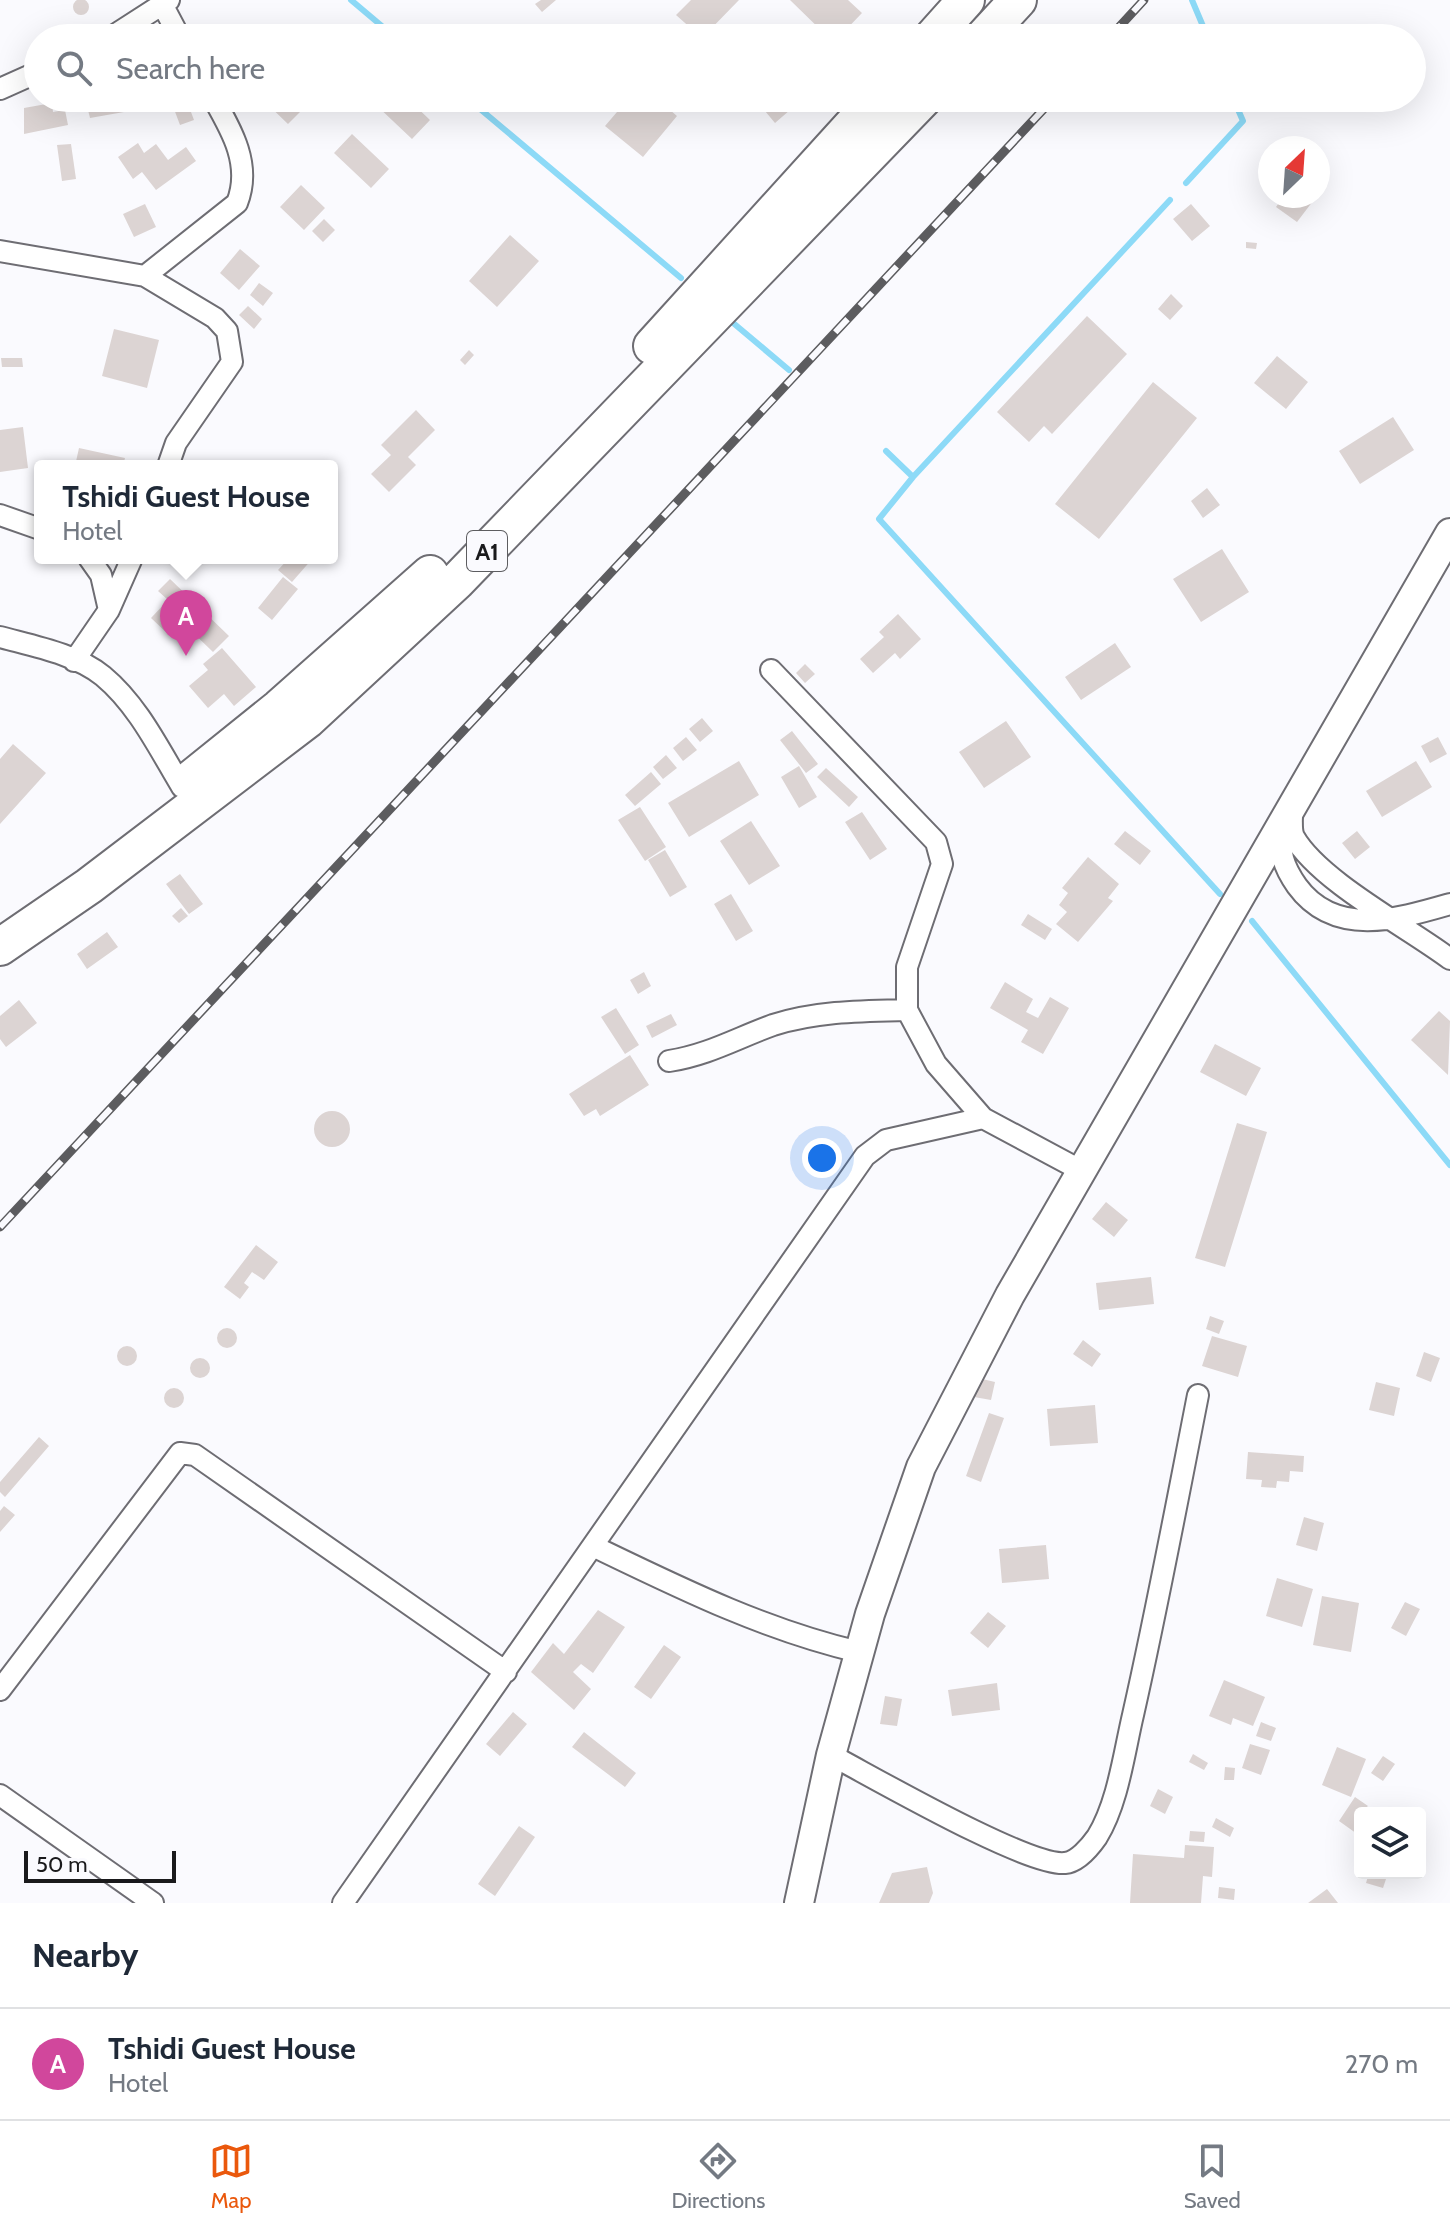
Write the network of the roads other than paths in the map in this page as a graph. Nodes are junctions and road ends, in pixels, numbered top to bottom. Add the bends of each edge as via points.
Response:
1 (966, 0) edge
2 (1018, 0) edge
3 (165, 2) edge
4 (131, 24) edge
5 (174, 24) edge
6 (945, 24) edge
7 (996, 24) edge
8 (24, 78) edge
9 (0, 89) edge
10 (221, 112) edge
11 (864, 112) edge
12 (910, 112) edge
13 (0, 251) edge
14 (145, 276) junction
15 (170, 460) edge
16 (0, 515) edge
17 (34, 527) edge
18 (1450, 533) edge
19 (93, 564) edge
20 (129, 564) edge
21 (109, 610) junction
22 (0, 637) edge
23 (74, 661) junction
24 (771, 670) dead end
25 (182, 787) junction
26 (1287, 817) junction
27 (1450, 904) edge
28 (0, 917) edge
29 (1389, 919) junction
30 (0, 947) edge
31 (1450, 959) edge
32 (907, 1010) junction
33 (669, 1061) dead end
34 (983, 1118) junction
35 (1082, 1171) junction
36 (1198, 1395) dead end
37 (595, 1547) junction
38 (859, 1652) junction
39 (506, 1672) junction
40 (0, 1690) edge
41 (831, 1755) junction
42 (0, 1795) edge
43 (153, 1903) edge
44 (343, 1903) edge
45 (799, 1903) edge

1 - 6 highway
2 - 7 highway
3 - 4 street
3 - 5 street
8 - 9 street
10 - 14 street via 243,169 237,203
11 - 25 highway, A1 via 647,352 445,560
12 - 30 highway, A1 via 457,581 307,720
13 - 14 street
14 - 15 street via 215,318 232,347 232,362 176,443
16 - 17 street
18 - 26 street
19 - 21 street
20 - 21 street
21 - 23 street
22 - 23 street
23 - 25 street via 102,675 133,708
24 - 32 street via 936,842 942,864 907,967
25 - 28 highway, A1
26 - 29 street via 1308,853
26 - 29 street via 1279,852 1304,895 1330,915
26 - 35 street
27 - 29 street
29 - 31 street
32 - 33 street via 817,1014 772,1026 702,1056
32 - 34 street via 936,1064
34 - 35 street
34 - 37 street via 886,1140 865,1156
35 - 38 street via 1010,1295 921,1467
36 - 41 street via 1124,1754 1106,1815 1084,1852 1070,1863 1053,1864 1012,1849
37 - 38 street via 755,1621
37 - 39 street
38 - 41 street
39 - 40 street via 195,1455 180,1453
39 - 44 street
41 - 45 street
42 - 43 street

